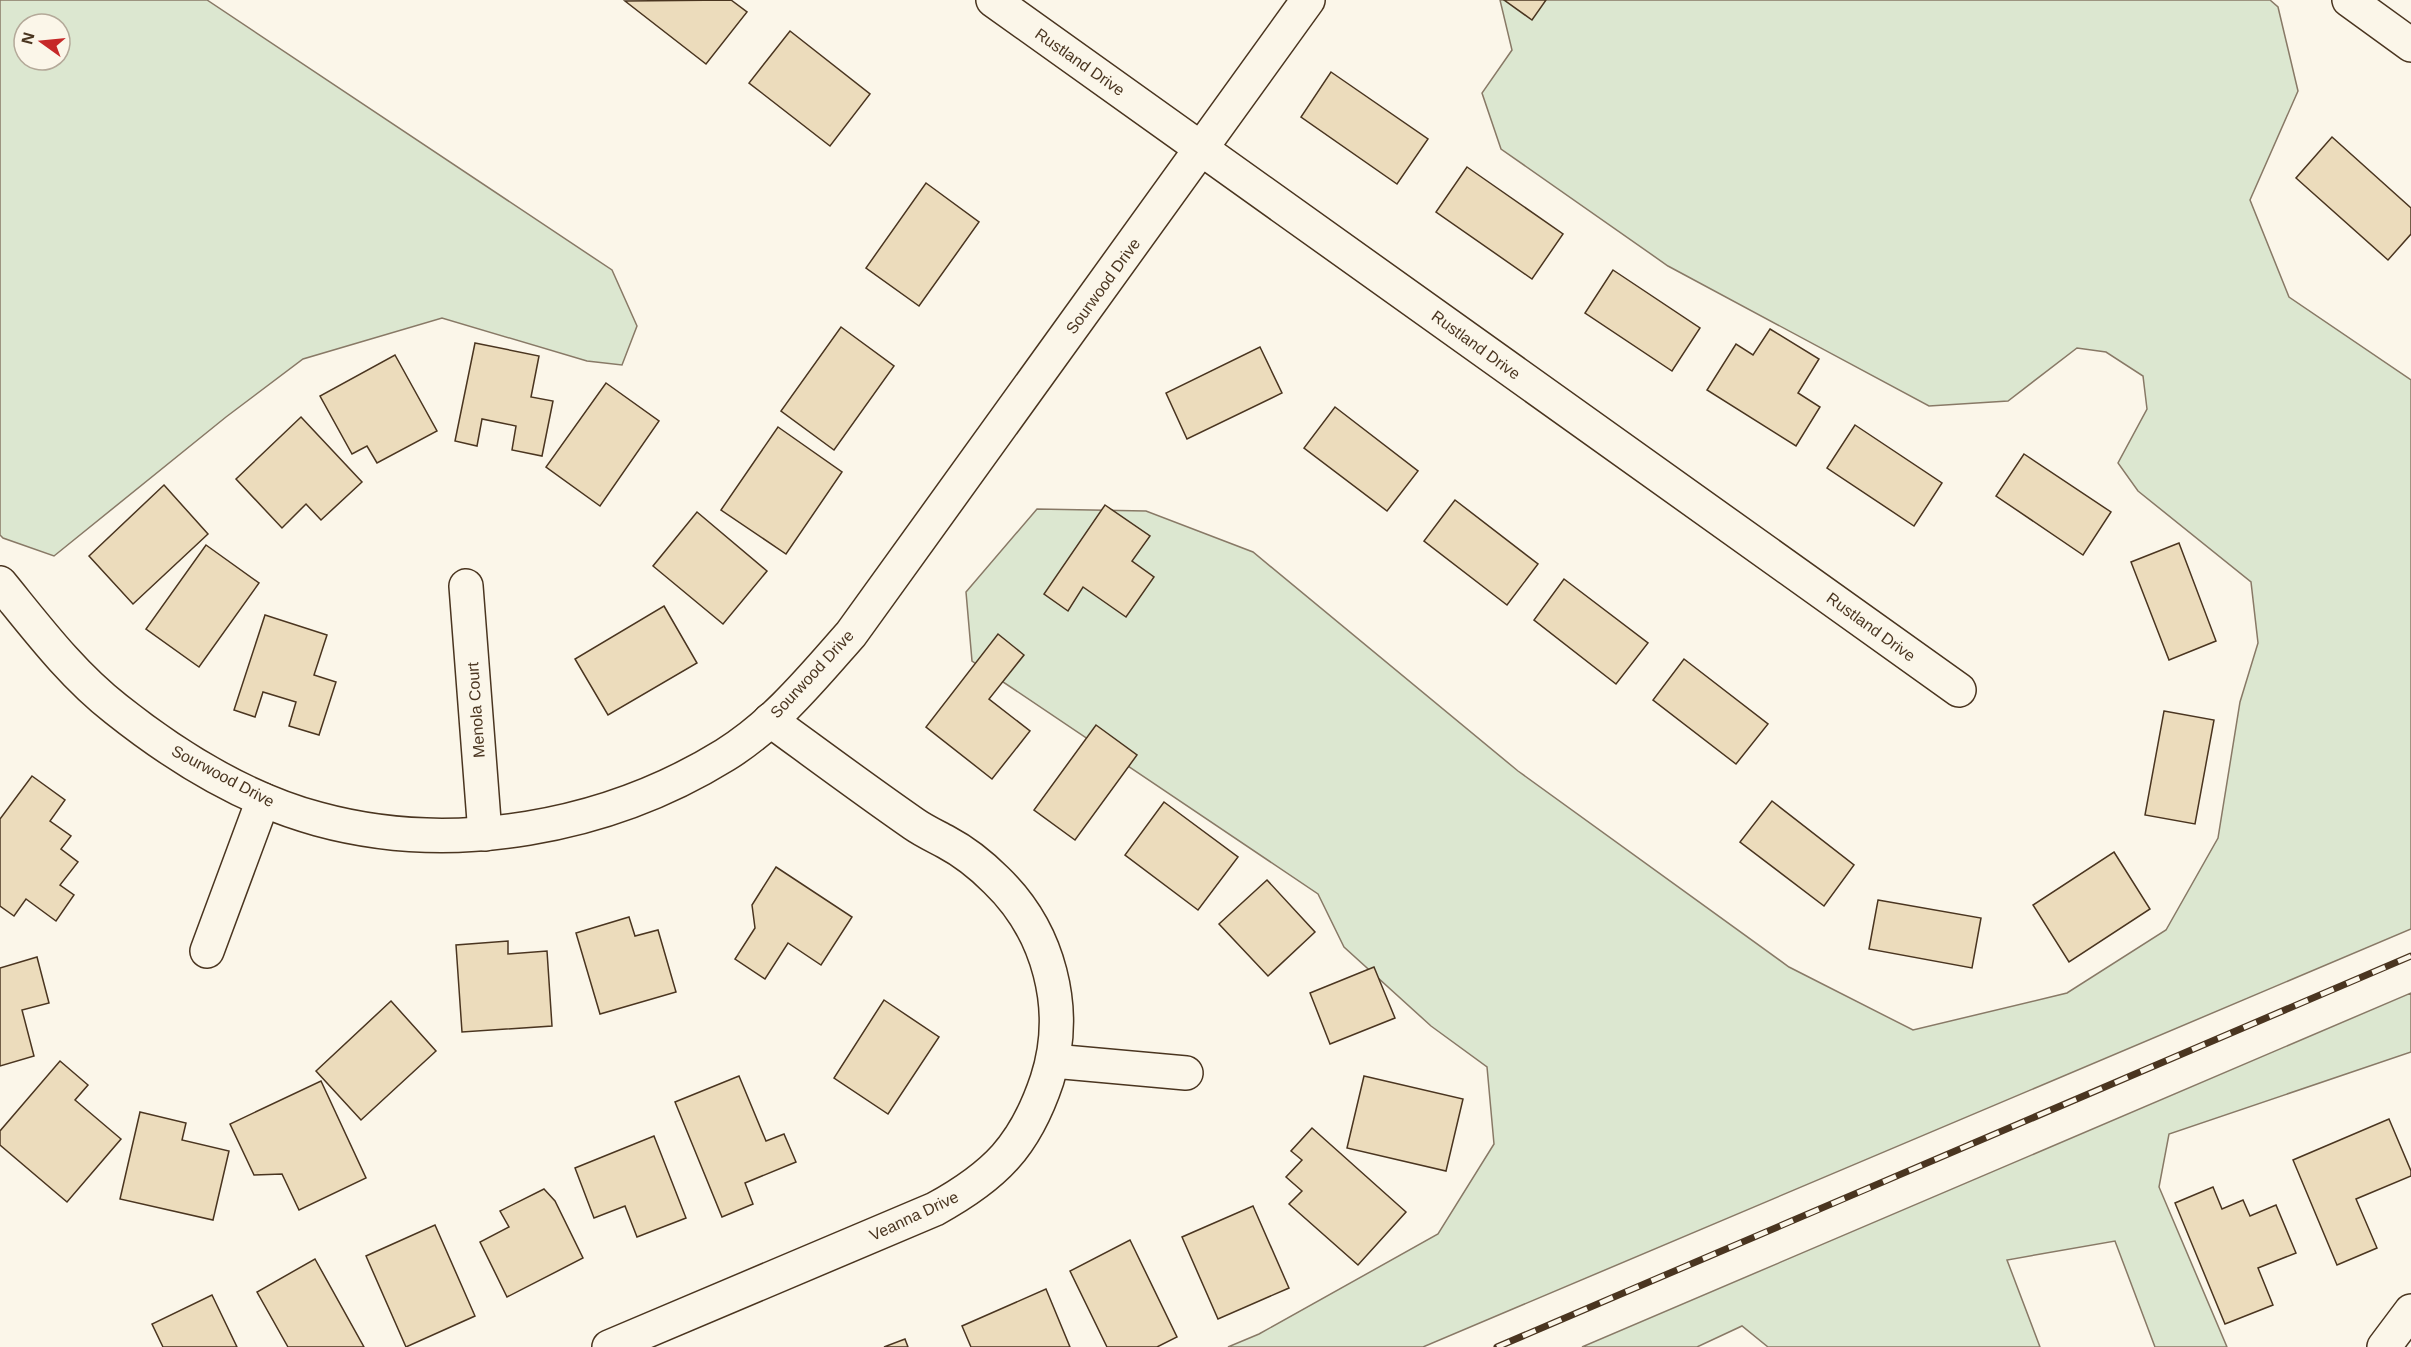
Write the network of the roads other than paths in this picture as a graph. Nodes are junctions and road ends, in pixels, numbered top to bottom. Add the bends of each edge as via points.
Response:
1 (993, 0) edge
2 (1308, 0) edge
3 (2349, 0) edge
4 (2411, 45) edge
5 (1202, 149) junction
6 (0, 584) edge
7 (466, 586) dead end
8 (1959, 690) dead end
9 (770, 720) junction
10 (263, 800) junction
11 (485, 834) junction
12 (207, 951) dead end
13 (1053, 1061) junction
14 (1186, 1073) dead end
15 (2411, 1311) edge
16 (609, 1347) edge
17 (2384, 1347) edge

1 - 5 street, Rustland Drive
2 - 5 street, Sourwood Drive
3 - 4 street
5 - 8 street, Rustland Drive
5 - 9 street, Sourwood Drive via 851,634 794,699
6 - 10 street, Sourwood Drive via 72,669 114,708 186,760
7 - 11 street, Menola Court
9 - 11 street, Sourwood Drive via 726,754 676,783 594,813
9 - 13 street, Veanna Drive via 916,826 948,843 995,879 1014,900 1044,950 1052,978 1056,1006
10 - 11 street, Sourwood Drive via 317,819 374,831 432,836
10 - 12 street
13 - 14 street
13 - 16 street, Veanna Drive via 1037,1110 1023,1135 1005,1159 961,1195
15 - 17 street

